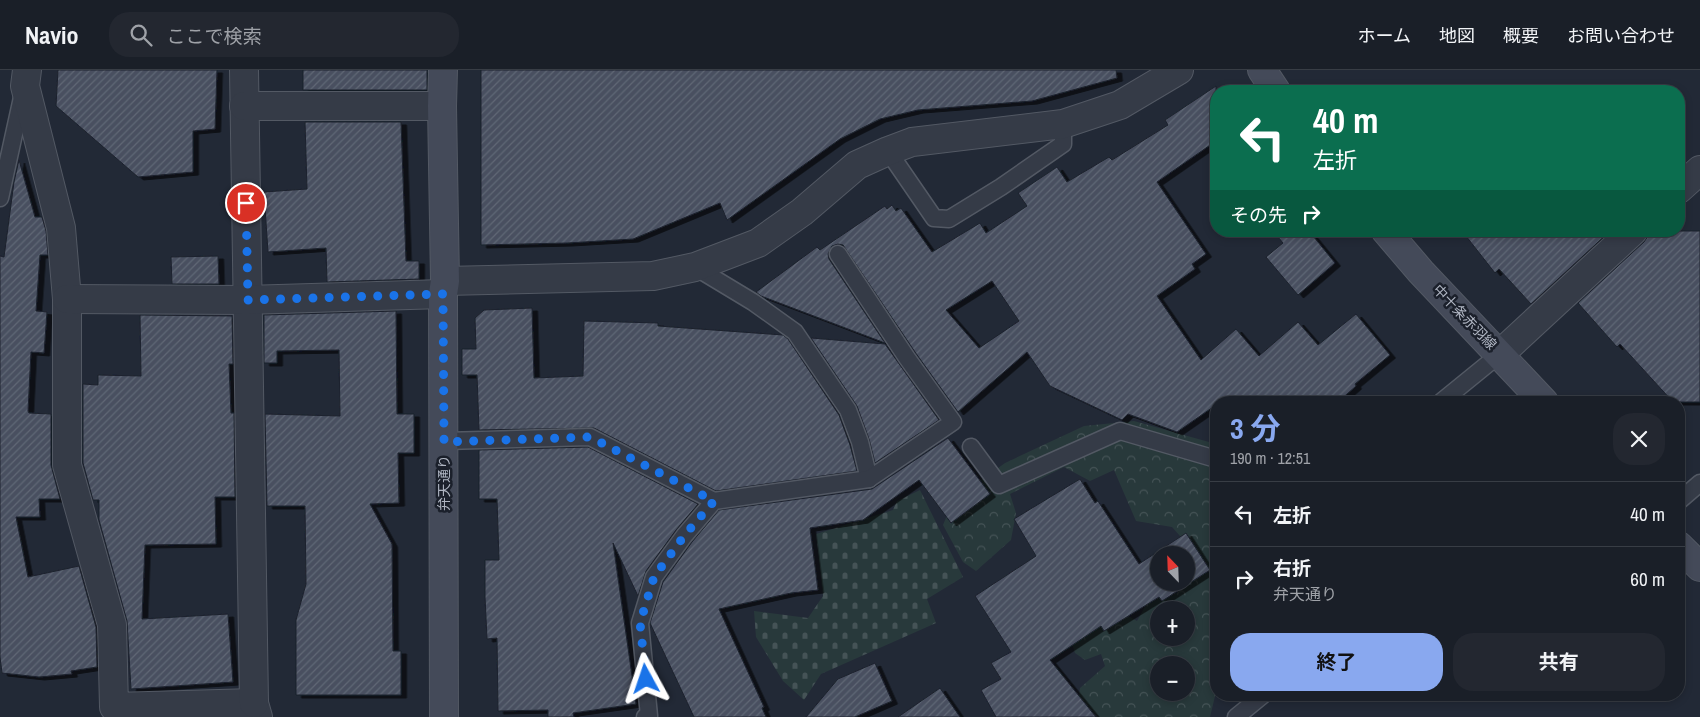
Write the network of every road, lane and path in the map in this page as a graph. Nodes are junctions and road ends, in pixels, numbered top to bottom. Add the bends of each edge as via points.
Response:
1 (244, 70) edge
2 (443, 70) edge
3 (1180, 70) edge
4 (1262, 70) edge
5 (26, 78) edge
6 (1272, 85) edge
7 (244, 106) junction
8 (442, 106) junction
9 (1063, 124) junction
10 (888, 151) junction
11 (1700, 170) edge
12 (1685, 184) edge
13 (0, 198) edge
14 (1391, 237) edge
15 (1627, 237) edge
16 (838, 254) dead end
17 (695, 267) junction
18 (444, 288) junction
19 (67, 299) junction
20 (248, 300) junction
21 (1500, 354) junction
22 (1448, 396) edge
23 (1538, 396) edge
24 (444, 442) junction
25 (971, 447) dead end
26 (1210, 457) edge
27 (869, 479) junction
28 (1700, 483) edge
29 (1685, 496) edge
30 (714, 501) junction
31 (1685, 552) edge
32 (1700, 567) edge
33 (1256, 701) edge
34 (256, 710) edge
35 (115, 712) edge
36 (444, 717) edge
37 (645, 717) edge
38 (1236, 717) edge

1 - 7 street
2 - 8 street, 弁天通り
3 - 9 street via 1120,105
4 - 6 street
5 - 13 lane
5 - 19 street via 61,228
7 - 8 street
7 - 20 street
8 - 18 street, 弁天通り
9 - 10 street via 912,142
9 - 10 lane via 1063,144 949,219 934,218
10 - 17 street via 858,165 802,212 758,243
11 - 12 street
14 - 21 street, 中十条赤羽線
15 - 21 street
16 - 27 lane via 953,422
17 - 18 street via 652,276
17 - 27 lane via 796,332 848,410
18 - 20 street
18 - 24 street, 弁天通り
19 - 20 street
19 - 35 street via 66,465 112,625
20 - 34 street
21 - 22 lane
21 - 23 street, 中十条赤羽線
24 - 30 lane via 590,437
24 - 36 street, 弁天通り
25 - 26 lane via 999,485 1120,431
27 - 30 lane
28 - 29 lane
30 - 37 lane via 654,577 640,623 649,716
31 - 32 street
33 - 38 lane
34 - 35 street

